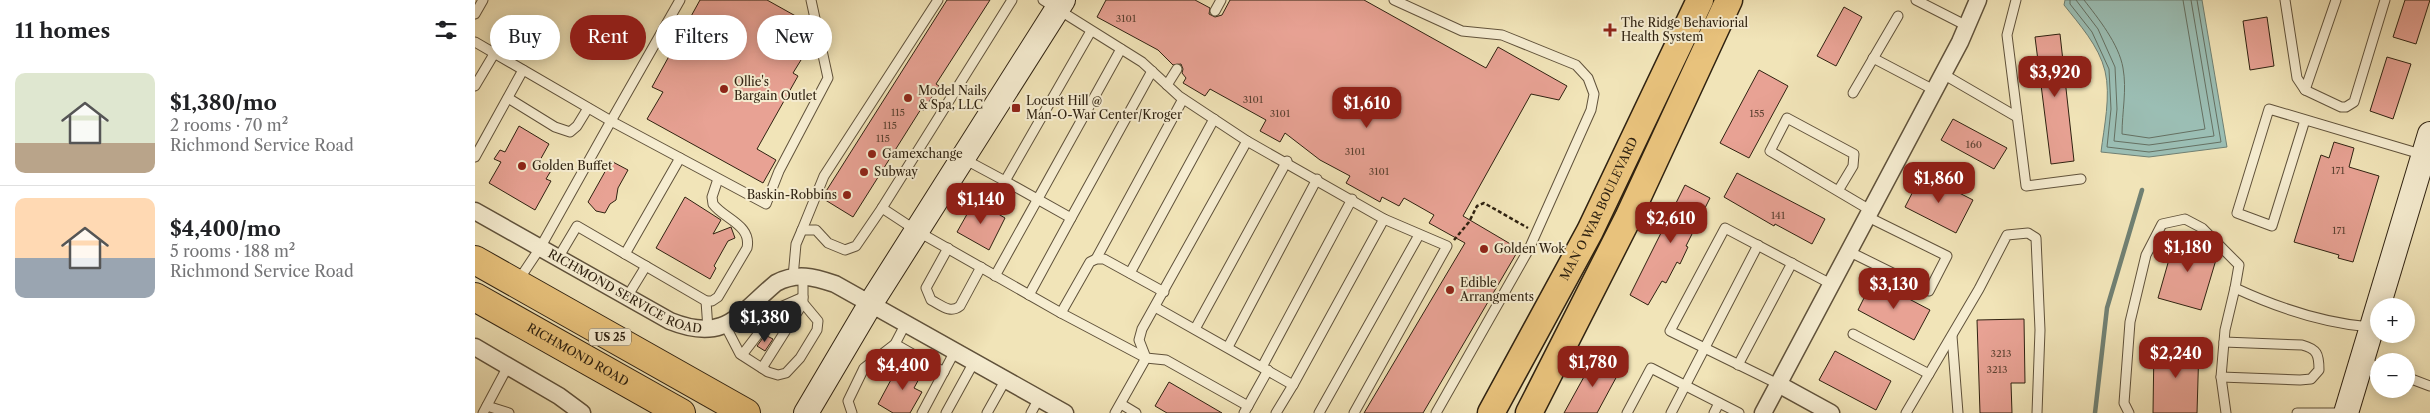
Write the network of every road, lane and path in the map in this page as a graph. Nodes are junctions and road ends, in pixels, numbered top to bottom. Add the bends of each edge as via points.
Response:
1 (680, 0) edge
2 (811, 0) edge
3 (938, 0) edge
4 (1012, 0) edge
5 (1221, 0) edge
6 (1394, 0) edge
7 (1700, 0) edge
8 (1729, 0) edge
9 (1916, 0) edge
10 (1978, 0) edge
11 (2016, 0) edge
12 (2285, 0) edge
13 (2336, 0) edge
14 (2385, 0) edge
15 (479, 2) edge
16 (1054, 3) edge
17 (1215, 11) dead end
18 (475, 14) edge
19 (1898, 16) dead end
20 (1967, 26) junction
21 (1091, 30) junction
22 (475, 42) edge
23 (1121, 49) junction
24 (490, 51) edge
25 (1873, 58) junction
26 (490, 60) edge
27 (505, 60) edge
28 (523, 70) junction
29 (1177, 70) dead end
30 (1152, 71) junction
31 (1943, 74) junction
32 (1167, 85) junction
33 (475, 86) edge
34 (1934, 90) junction
35 (2305, 90) junction
36 (1853, 93) dead end
37 (508, 98) junction
38 (1183, 99) junction
39 (588, 108) junction
40 (2017, 117) junction
41 (1215, 119) junction
42 (2305, 120) junction
43 (611, 122) junction
44 (1247, 140) junction
45 (2427, 145) edge
46 (475, 157) edge
47 (679, 158) junction
48 (963, 158) junction
49 (1287, 162) junction
50 (718, 179) junction
51 (1317, 179) junction
52 (2081, 179) dead end
53 (1005, 181) junction
54 (1839, 191) junction
55 (1037, 199) junction
56 (1352, 199) junction
57 (882, 208) junction
58 (475, 211) edge
59 (1868, 213) junction
60 (1071, 218) junction
61 (1384, 219) junction
62 (802, 230) junction
63 (917, 230) junction
64 (1536, 234) junction
65 (1419, 235) junction
66 (1758, 245) junction
67 (1447, 246) junction
68 (540, 248) junction
69 (947, 248) junction
70 (1848, 251) junction
71 (625, 254) junction
72 (558, 258) junction
73 (1096, 259) junction
74 (475, 260) edge
75 (1792, 263) junction
76 (646, 266) junction
77 (981, 268) junction
78 (1130, 273) junction
79 (798, 276) junction
80 (995, 276) junction
81 (516, 283) junction
82 (1831, 284) junction
83 (2235, 288) junction
84 (1164, 292) junction
85 (1029, 296) junction
86 (475, 297) edge
87 (627, 297) junction
88 (2381, 298) edge
89 (803, 300) junction
90 (706, 301) junction
91 (871, 304) junction
92 (1155, 307) junction
93 (1061, 313) junction
94 (906, 323) junction
95 (725, 325) junction
96 (2370, 327) edge
97 (708, 329) junction
98 (1195, 329) junction
99 (1853, 334) dead end
100 (1952, 335) junction
101 (2224, 342) junction
102 (895, 344) junction
103 (475, 347) edge
104 (1228, 347) junction
105 (1705, 348) junction
106 (955, 351) junction
107 (742, 355) junction
108 (1146, 358) junction
109 (974, 362) junction
110 (2370, 364) edge
111 (1738, 365) junction
112 (507, 366) junction
113 (761, 368) junction
114 (1265, 369) junction
115 (944, 372) junction
116 (1929, 374) junction
117 (2221, 377) junction
118 (1006, 379) junction
119 (2415, 380) edge
120 (1293, 384) junction
121 (1778, 384) junction
122 (1687, 386) junction
123 (2430, 386) edge
124 (1039, 398) junction
125 (1719, 403) junction
126 (1121, 404) junction
127 (485, 409) edge
128 (1246, 409) edge
129 (1822, 411) edge
130 (509, 413) edge
131 (582, 413) edge
132 (681, 413) edge
133 (746, 413) edge
134 (806, 413) edge
135 (852, 413) edge
136 (923, 413) edge
137 (946, 413) edge
138 (987, 413) edge
139 (1031, 413) edge
140 (1065, 413) edge
141 (1115, 413) edge
142 (1136, 413) edge
143 (1276, 413) edge
144 (1319, 413) edge
145 (1354, 413) edge
146 (1436, 413) edge
147 (1491, 413) edge
148 (1529, 413) edge
149 (1627, 413) edge
150 (1671, 413) edge
151 (1714, 413) edge
152 (1739, 413) edge
153 (1763, 413) edge
154 (1906, 413) edge
155 (1957, 413) edge
156 (2037, 413) edge
157 (2129, 413) edge
158 (2226, 413) edge
159 (2297, 413) edge
160 (2346, 413) edge

1 - 43 lane
2 - 50 lane via 828,78 779,171 766,204
3 - 62 lane via 824,176
4 - 57 lane
5 - 17 lane
6 - 64 lane via 1462,31 1502,36 1576,65 1588,78 1594,94 1591,110
7 - 147 main road, MAN O WAR BOULEVARD via 1590,231
8 - 148 main road via 1628,218
9 - 20 lane
10 - 20 street
11 - 40 lane via 2007,35
12 - 35 lane via 2297,78
13 - 35 lane
14 - 35 lane via 2354,102 2341,107
15 - 18 lane
16 - 21 lane
16 - 48 street
19 - 25 lane
20 - 31 street
21 - 23 lane
21 - 53 lane
22 - 24 lane
23 - 30 lane
23 - 55 lane
25 - 34 lane
25 - 36 lane
26 - 33 lane
27 - 28 lane
28 - 37 lane
28 - 39 lane
29 - 32 lane
30 - 32 lane
30 - 60 lane
31 - 34 street
31 - 40 lane
32 - 38 lane
34 - 59 street
37 - 39 lane via 570,132
37 - 46 lane
38 - 41 lane
38 - 73 lane
39 - 43 lane
40 - 52 lane via 2026,186
41 - 44 lane
41 - 78 lane
42 - 42 lane via 2269,109 2237,213 2273,226
42 - 45 lane
43 - 47 lane
43 - 68 lane
44 - 49 lane
44 - 84 lane
45 - 88 street
47 - 50 lane
47 - 71 lane
48 - 53 lane
48 - 63 street
49 - 51 lane
49 - 98 lane
50 - 90 lane via 713,204 741,227 748,242 718,297
51 - 56 lane
51 - 104 lane
53 - 55 lane
54 - 54 lane via 1770,151 1787,118 1854,154 1853,166
54 - 59 lane
55 - 60 lane
55 - 80 lane
56 - 61 lane
56 - 114 lane
57 - 62 lane via 855,246 845,250 828,243 816,230
57 - 63 lane
58 - 68 street, RICHMOND SERVICE ROAD
59 - 70 street
59 - 70 lane via 1947,256 1929,291
60 - 85 lane
61 - 65 lane
61 - 120 lane
62 - 79 lane via 797,244
63 - 69 lane
63 - 91 street
64 - 67 path via 1484,203 1477,206 1469,222
64 - 146 lane
65 - 67 lane
65 - 144 lane
66 - 75 lane
66 - 105 lane
66 - 105 lane via 1725,228 1670,331
67 - 145 lane
68 - 72 street, RICHMOND SERVICE ROAD
68 - 81 lane
69 - 77 lane
69 - 77 lane via 926,288 931,300 951,310 956,309
70 - 82 street
71 - 72 lane via 577,226
71 - 76 lane
72 - 87 street, RICHMOND SERVICE ROAD
73 - 78 lane via 1104,259
73 - 93 lane via 1090,262
74 - 81 highway, US 25
75 - 82 lane
75 - 111 lane
76 - 87 lane
76 - 90 lane
77 - 80 lane
78 - 84 lane
79 - 89 lane
79 - 91 street via 835,284
79 - 95 street, RICHMOND SERVICE ROAD via 777,283 742,315
80 - 85 lane
81 - 133 highway, US 25
82 - 121 street
83 - 96 lane via 2267,303 2336,324
83 - 101 lane
83 - 157 lane via 2239,265 2202,228 2185,219 2162,224 2146,255 2130,322 2124,403
84 - 92 lane
85 - 93 lane
86 - 132 highway, RICHMOND ROAD / US 25
87 - 97 street, RICHMOND SERVICE ROAD via 686,327
89 - 107 lane via 778,308
89 - 113 lane via 799,312
89 - 113 lane via 818,321 817,330 801,358 786,373 779,375
90 - 97 lane
91 - 94 street
91 - 134 street
92 - 98 lane
92 - 108 lane via 1139,340
93 - 108 lane
94 - 102 lane
94 - 106 street
95 - 97 street, RICHMOND SERVICE ROAD
95 - 107 lane
98 - 104 lane
99 - 116 lane
100 - 116 lane
100 - 155 lane
100 - 156 lane via 2007,236 2028,232 2036,238 2040,330
101 - 117 lane
101 - 117 lane via 2311,348 2319,357 2319,370 2311,379
102 - 115 lane
102 - 135 lane via 864,368 848,401
103 - 112 street
104 - 114 lane
105 - 111 lane
105 - 122 lane
106 - 109 street
106 - 115 lane
107 - 113 lane
108 - 126 lane
108 - 128 lane via 1166,360
109 - 118 street
109 - 137 lane
110 - 160 street
111 - 121 lane
112 - 127 lane
112 - 131 street
114 - 120 lane
114 - 128 lane
115 - 136 lane
116 - 154 lane
117 - 158 lane
118 - 124 street
118 - 138 lane
119 - 123 lane
120 - 143 lane
121 - 129 street
121 - 153 street
122 - 125 lane
122 - 149 lane via 1651,368
122 - 150 lane
124 - 139 lane
124 - 140 street
125 - 151 lane
125 - 152 lane
126 - 141 lane
126 - 142 lane
127 - 130 lane
159 - 160 lane

